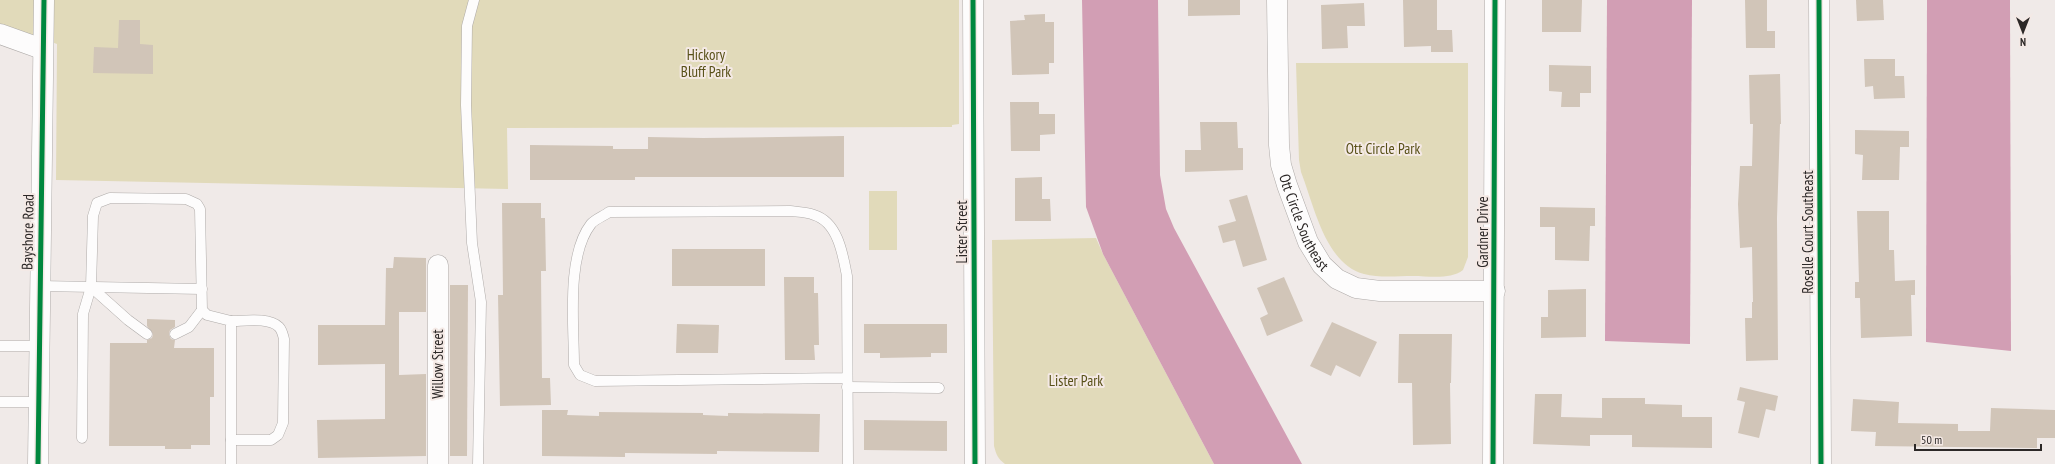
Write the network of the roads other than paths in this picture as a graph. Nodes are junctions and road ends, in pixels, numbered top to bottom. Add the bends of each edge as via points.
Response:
1 (44, 0) edge
2 (474, 0) edge
3 (973, 0) edge
4 (1277, 0) edge
5 (1495, 0) edge
6 (1819, 0) edge
7 (0, 34) edge
8 (42, 49) junction
9 (438, 265) dead end
10 (40, 286) junction
11 (91, 287) junction
12 (202, 289) junction
13 (1495, 291) junction
14 (202, 310) junction
15 (231, 321) junction
16 (147, 334) dead end
17 (175, 334) dead end
18 (0, 346) edge
19 (39, 346) junction
20 (847, 382) junction
21 (939, 388) dead end
22 (0, 402) edge
23 (38, 402) junction
24 (82, 438) dead end
25 (231, 440) junction
26 (38, 464) edge
27 (231, 464) edge
28 (438, 464) edge
29 (478, 464) edge
30 (848, 464) edge
31 (975, 464) edge
32 (1493, 464) edge
33 (1821, 464) edge

1 - 8 street, Bayshore Road
2 - 29 lane via 467,26 466,105 472,243 481,302
3 - 31 street, Lister Street
4 - 13 street, Ott Circle Southeast via 1279,145 1282,165 1308,242 1322,265 1337,279 1356,288 1368,290
5 - 13 street, Gardner Drive
6 - 33 street, Roselle Court Southeast
7 - 8 street
8 - 10 street, Bayshore Road
9 - 28 street, Willow Street
10 - 11 lane
10 - 19 street, Bayshore Road
11 - 12 lane
11 - 12 lane via 93,216 97,203 110,198 186,199 197,204 200,209
11 - 16 lane
11 - 24 lane via 83,314
12 - 14 lane
13 - 32 street, Gardner Drive
14 - 15 lane via 207,315
14 - 17 lane via 189,327
15 - 25 lane
15 - 25 lane via 266,321 280,328 284,339 283,423 278,435 271,440
18 - 19 lane
19 - 23 street, Bayshore Road
20 - 20 lane via 847,276 842,250 830,224 816,215 790,211 609,212 592,223 580,243 574,267 574,365 580,375 595,381
20 - 21 lane
20 - 30 lane
22 - 23 lane
23 - 26 street, Bayshore Road
25 - 27 lane

